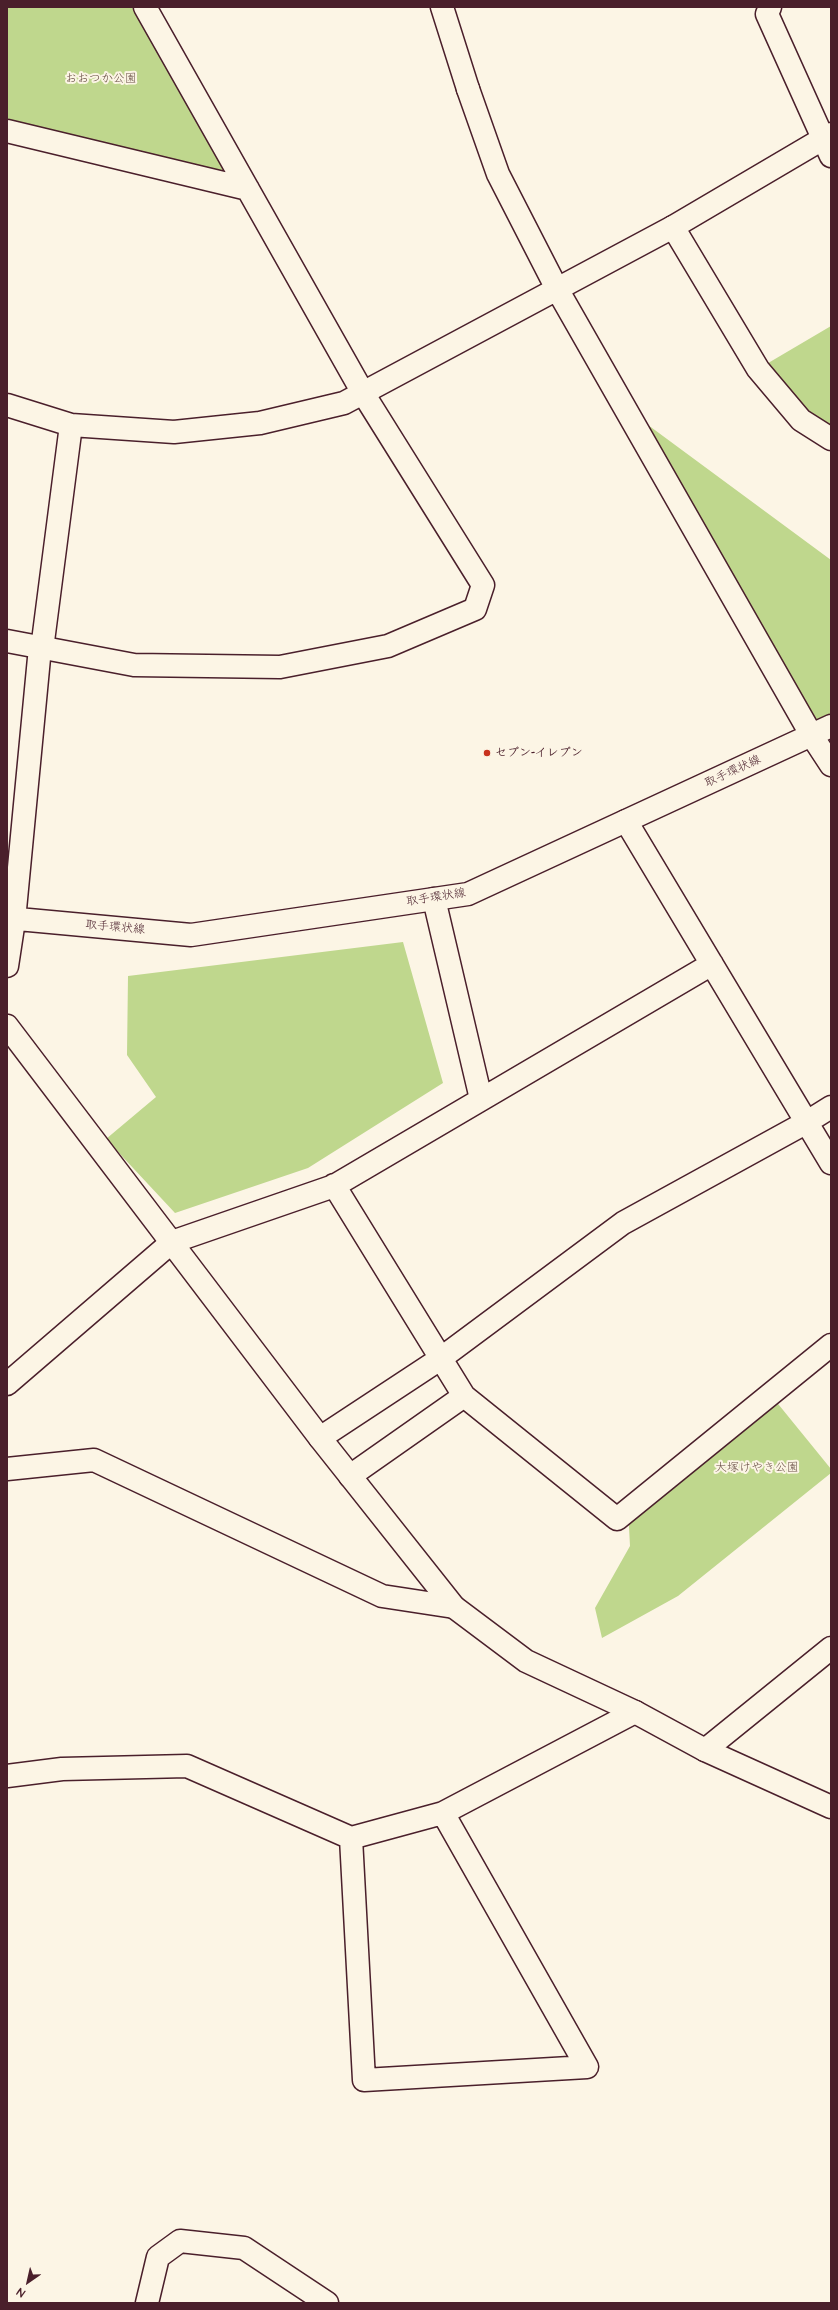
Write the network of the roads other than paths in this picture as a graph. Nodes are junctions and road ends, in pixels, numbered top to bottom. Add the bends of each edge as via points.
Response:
1 (145, 7) edge
2 (442, 7) edge
3 (770, 7) edge
4 (7, 131) edge
5 (828, 143) edge
6 (248, 189) junction
7 (673, 227) junction
8 (557, 289) junction
9 (363, 393) junction
10 (7, 405) edge
11 (71, 425) junction
12 (831, 439) edge
13 (7, 641) edge
14 (42, 649) junction
15 (831, 726) edge
16 (812, 736) junction
17 (831, 765) edge
18 (626, 821) junction
19 (434, 899) junction
20 (10, 919) edge
21 (712, 964) junction
22 (7, 966) edge
23 (7, 1026) edge
24 (481, 1099) junction
25 (831, 1107) edge
26 (807, 1122) junction
27 (831, 1163) edge
28 (334, 1186) junction
29 (172, 1242) junction
30 (831, 1345) edge
31 (440, 1359) junction
32 (7, 1384) edge
33 (464, 1396) junction
34 (320, 1438) junction
35 (7, 1469) edge
36 (350, 1476) junction
37 (454, 1607) junction
38 (829, 1652) edge
39 (635, 1712) junction
40 (705, 1750) junction
41 (7, 1776) edge
42 (831, 1807) edge
43 (443, 1813) junction
44 (351, 1838) junction
45 (146, 2303) edge
46 (327, 2303) edge

1 - 6 street
2 - 8 street via 498,174
3 - 5 street via 766,14
4 - 6 street
5 - 7 street
6 - 9 street
7 - 8 street
7 - 12 street via 758,369 801,420
8 - 9 street
8 - 16 street
9 - 11 street via 344,403 252,424 174,432
9 - 14 street via 483,585 475,609 388,646 280,667 134,665
10 - 11 street
11 - 14 street
13 - 14 street
14 - 20 street
15 - 16 street, 取手環状線
16 - 17 street
16 - 18 street, 取手環状線
18 - 19 street, 取手環状線 via 468,894
18 - 21 street
19 - 20 street, 取手環状線 via 191,935
19 - 24 street
20 - 22 street
21 - 24 street
21 - 26 street
23 - 29 street
24 - 28 street
25 - 26 street
26 - 27 street
26 - 31 street via 623,1223
28 - 29 street
28 - 31 street
29 - 32 street
29 - 34 street
30 - 33 street via 617,1519
31 - 33 street
31 - 34 street
33 - 36 street
34 - 36 street
35 - 37 street via 94,1460 382,1596
36 - 37 street
37 - 39 street via 526,1661
38 - 40 street
39 - 40 street
39 - 43 street
40 - 42 street
41 - 44 street via 62,1769 187,1766
43 - 44 street
43 - 44 street via 587,2067 364,2080
45 - 46 street via 158,2257 180,2241 244,2248

